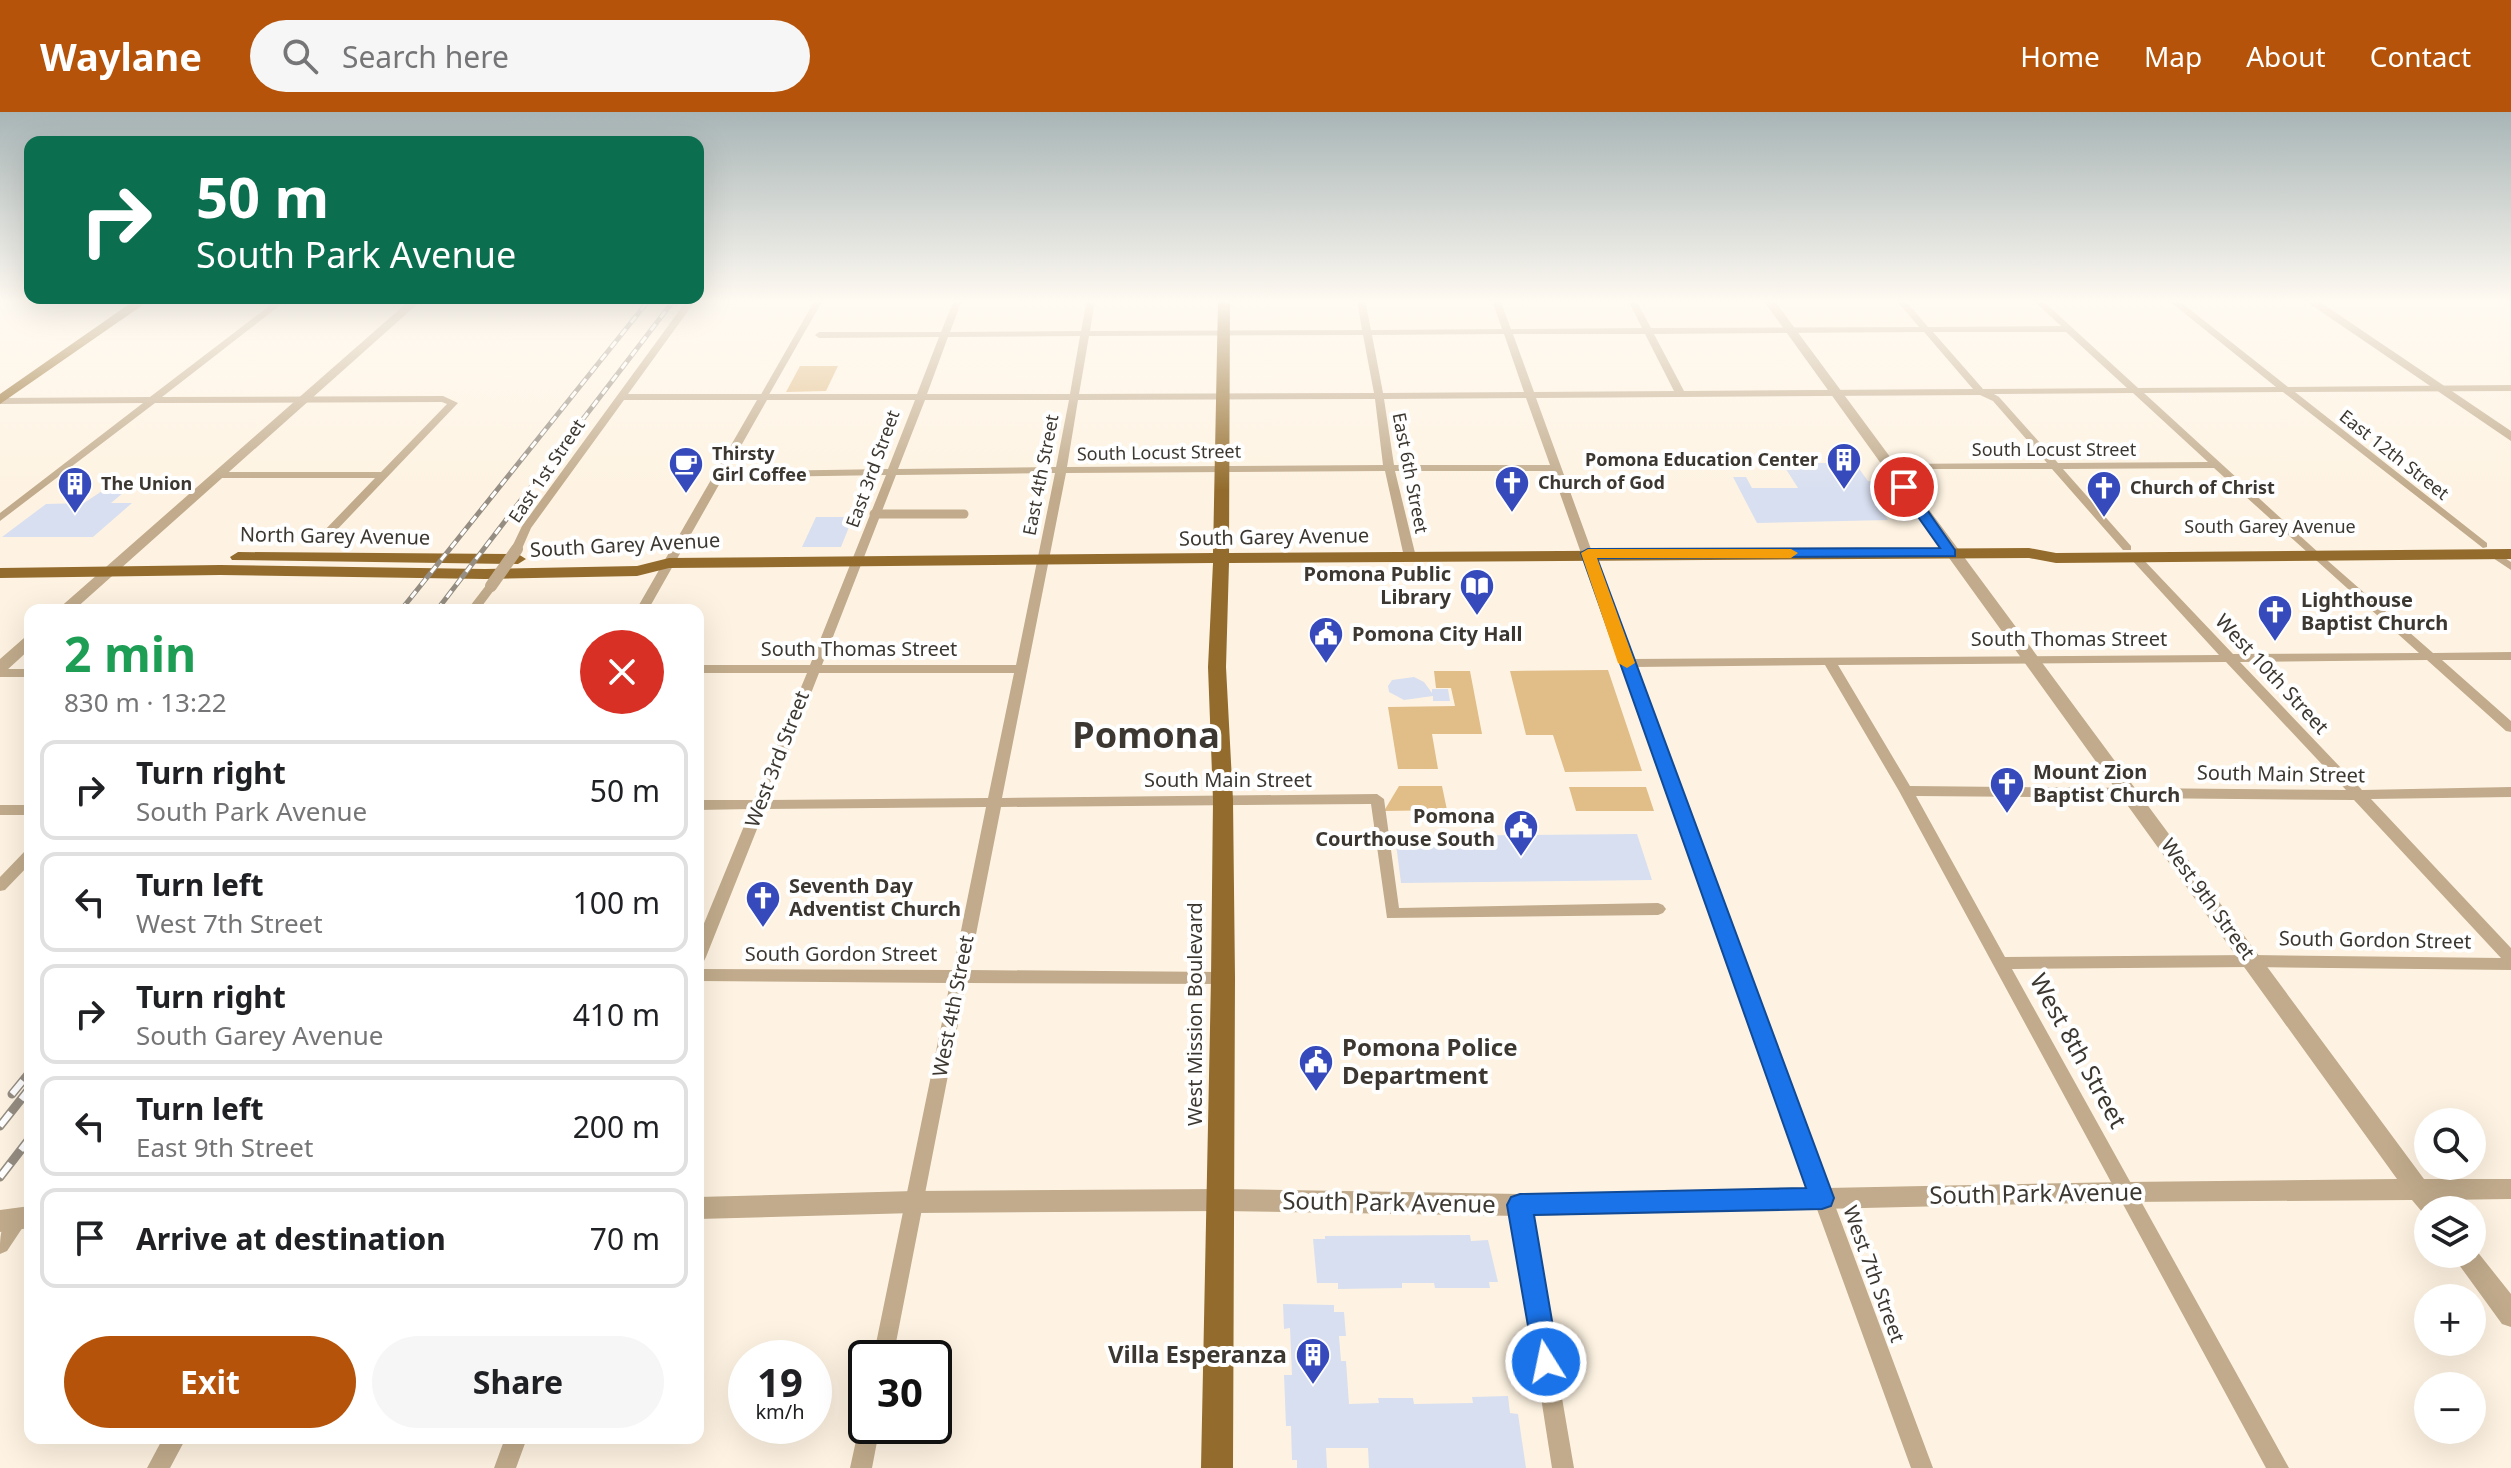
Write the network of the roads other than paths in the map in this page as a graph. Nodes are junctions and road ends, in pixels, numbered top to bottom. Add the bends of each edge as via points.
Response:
1 (53, 363) edge
2 (202, 363) edge
3 (345, 363) edge
4 (645, 363) edge
5 (783, 363) edge
6 (932, 363) edge
7 (1079, 363) edge
8 (1225, 363) edge
9 (1373, 363) edge
10 (1519, 363) edge
11 (1664, 363) edge
12 (1813, 363) edge
13 (1957, 363) edge
14 (2107, 363) edge
15 (2250, 363) edge
16 (2403, 363) edge
17 (2511, 388) edge
18 (2441, 389) junction
19 (2137, 390) junction
20 (2283, 390) junction
21 (1980, 391) junction
22 (1680, 393) junction
23 (1835, 393) junction
24 (1530, 395) junction
25 (1379, 396) junction
26 (620, 397) junction
27 (1226, 397) junction
28 (763, 398) junction
29 (918, 398) junction
30 (1072, 398) junction
31 (0, 400) edge
32 (304, 400) junction
33 (154, 401) junction
34 (2511, 437) edge
35 (2219, 465) junction
36 (2055, 466) junction
37 (1890, 467) junction
38 (1224, 468) junction
39 (1389, 468) junction
40 (1556, 468) junction
41 (1061, 470) junction
42 (890, 471) junction
43 (762, 474) dead end
44 (220, 475) junction
45 (383, 475) junction
46 (874, 514) junction
47 (964, 514) dead end
48 (0, 518) edge
49 (327, 534) dead end
50 (2511, 545) edge
51 (2311, 551) junction
52 (2496, 551) edge
53 (2131, 552) junction
54 (1588, 553) junction
55 (1950, 553) junction
56 (1410, 557) junction
57 (124, 559) junction
58 (1041, 560) junction
59 (1220, 560) junction
60 (0, 561) edge
61 (858, 561) junction
62 (669, 563) junction
63 (2511, 567) edge
64 (108, 572) junction
65 (0, 573) edge
66 (519, 573) joint
67 (72, 604) edge
68 (478, 604) edge
69 (645, 604) edge
70 (24, 647) edge
71 (2511, 656) edge
72 (2431, 657) junction
73 (2231, 658) junction
74 (2030, 659) junction
75 (1829, 661) junction
76 (1627, 663) junction
77 (704, 669) edge
78 (1020, 669) junction
79 (812, 670) junction
80 (0, 671) edge
81 (24, 673) edge
82 (2511, 728) edge
83 (1906, 791) junction
84 (2130, 792) junction
85 (2511, 792) edge
86 (2357, 795) junction
87 (1223, 800) junction
88 (993, 802) junction
89 (760, 804) junction
90 (704, 805) edge
91 (0, 810) edge
92 (24, 810) edge
93 (24, 861) edge
94 (0, 886) edge
95 (1658, 909) dead end
96 (704, 942) edge
97 (2252, 961) junction
98 (2511, 961) edge
99 (1999, 963) junction
100 (704, 975) edge
101 (958, 977) junction
102 (1223, 978) junction
103 (2511, 1189) edge
104 (2125, 1192) junction
105 (2423, 1196) edge
106 (2462, 1196) edge
107 (1822, 1198) junction
108 (1222, 1200) junction
109 (2414, 1201) edge
110 (914, 1202) junction
111 (1520, 1205) junction
112 (704, 1208) edge
113 (13, 1216) edge
114 (0, 1245) edge
115 (2476, 1268) edge
116 (2511, 1315) edge
117 (887, 1340) edge
118 (172, 1444) edge
119 (514, 1444) edge
120 (866, 1444) edge
121 (158, 1468) edge
122 (505, 1468) edge
123 (861, 1468) edge
124 (1217, 1468) edge
125 (1563, 1468) edge
126 (1922, 1468) edge
127 (2278, 1468) edge

1 - 31 main road
2 - 33 street
3 - 32 street
4 - 26 street, East 1st Street
5 - 28 street
6 - 29 street, East 3rd Street
7 - 30 street, East 4th Street
8 - 27 main road, West Mission Boulevard
9 - 25 street, East 6th Street
10 - 24 street, West 7th Street
11 - 22 street
12 - 23 street, West 9th Street
13 - 21 street, West 10th Street
14 - 19 street
15 - 20 street, East 12th Street
16 - 18 street
17 - 18 street
18 - 20 street
18 - 34 street
19 - 20 street
19 - 21 street
19 - 35 street
20 - 52 street, East 12th Street
21 - 23 street
21 - 36 street, West 10th Street via 1996,399
22 - 23 street
22 - 24 street
23 - 37 street, West 9th Street
24 - 25 street
24 - 40 street, West 7th Street
25 - 27 street
25 - 39 street, East 6th Street
26 - 28 street
26 - 68 street, East 1st Street, bridge
27 - 30 street
27 - 38 main road, West Mission Boulevard
28 - 29 street
28 - 62 street
29 - 30 street
29 - 42 street, East 3rd Street
30 - 41 street, East 4th Street
31 - 33 street
32 - 33 street
32 - 44 street
32 - 45 street via 453,403
33 - 48 street
35 - 36 street, South Locust Street
35 - 51 street
36 - 37 street, South Locust Street
36 - 53 street, West 10th Street
37 - 55 street, West 9th Street
38 - 39 street, South Locust Street
38 - 41 street, South Locust Street
38 - 59 main road, West Mission Boulevard
39 - 40 street, South Locust Street
39 - 56 street, East 6th Street
40 - 54 street, West 7th Street
41 - 42 street, South Locust Street
41 - 58 street, East 4th Street
42 - 43 street, South Locust Street
42 - 46 street, East 3rd Street
44 - 45 street
44 - 57 street
45 - 49 street
46 - 47 street
46 - 61 street, East 3rd Street
50 - 52 main road, South Garey Avenue
51 - 52 main road, South Garey Avenue
51 - 53 main road, South Garey Avenue
51 - 72 street
52 - 63 street, East 12th Street
53 - 55 main road, South Garey Avenue via 2056,558
53 - 73 street, West 10th Street
54 - 55 main road, South Garey Avenue
54 - 56 main road, South Garey Avenue
54 - 76 street, West 7th Street
55 - 74 street, West 9th Street
56 - 59 main road, South Garey Avenue
57 - 60 main road, North Garey Avenue
57 - 62 main road, North Garey Avenue via 310,555 651,558
57 - 64 street
58 - 59 main road, South Garey Avenue
58 - 61 main road, South Garey Avenue
58 - 78 street, West 4th Street
59 - 87 main road, West Mission Boulevard via 1217,667
61 - 62 main road, South Garey Avenue
61 - 79 street, West 3rd Street
62 - 66 main road, South Garey Avenue via 637,571
62 - 69 street
64 - 65 main road, North Garey Avenue
64 - 66 main road, North Garey Avenue
64 - 67 street
70 - 80 street
71 - 72 street, South Thomas Street
72 - 73 street, South Thomas Street
72 - 82 street
73 - 74 street, South Thomas Street
73 - 86 street, West 10th Street
74 - 75 street, South Thomas Street
74 - 84 street, West 9th Street
75 - 76 street, South Thomas Street
75 - 83 street, West 8th Street
76 - 107 street, West 7th Street
77 - 79 street, South Thomas Street
78 - 79 street, South Thomas Street
78 - 88 street, West 4th Street
79 - 89 street, West 3rd Street
80 - 81 street
83 - 84 street, South Main Street
83 - 99 street, West 8th Street
84 - 86 street, South Main Street
84 - 97 street, West 9th Street
85 - 86 street, South Main Street
86 - 98 street, West 10th Street
87 - 88 street, South Main Street
87 - 95 street, South Main Street via 1377,799 1392,914
87 - 102 main road, West Mission Boulevard
88 - 89 street, South Main Street
88 - 101 street, West 4th Street
89 - 90 street, South Main Street
89 - 96 street, West 3rd Street
91 - 92 street
93 - 94 street
97 - 98 street, South Gordon Street
97 - 99 street, South Gordon Street
97 - 105 street, West 9th Street
99 - 104 street, West 8th Street
100 - 101 street, South Gordon Street
101 - 102 street, South Gordon Street
101 - 110 street, West 4th Street
102 - 108 main road, West Mission Boulevard
103 - 106 street, South Park Avenue
104 - 107 street, South Park Avenue
104 - 109 street, South Park Avenue
104 - 127 street, West 8th Street
107 - 111 street, South Park Avenue
107 - 126 street, West 7th Street
108 - 110 street, South Park Avenue
108 - 111 street, South Park Avenue
108 - 124 main road, West Mission Boulevard
110 - 112 street, South Park Avenue
110 - 117 street, West 4th Street
111 - 125 street
113 - 114 street
115 - 116 street
118 - 121 street
119 - 122 street
120 - 123 street

